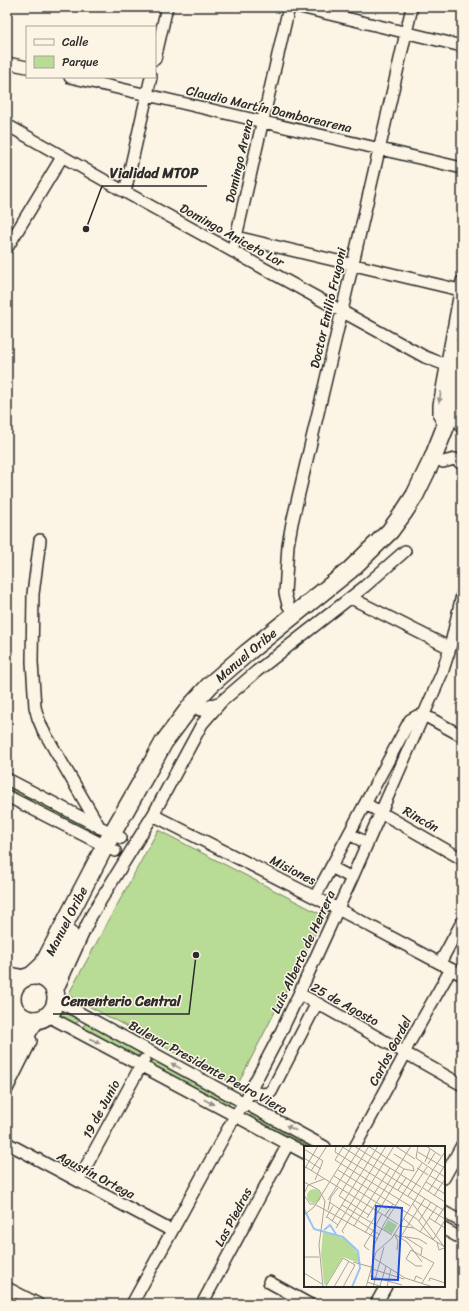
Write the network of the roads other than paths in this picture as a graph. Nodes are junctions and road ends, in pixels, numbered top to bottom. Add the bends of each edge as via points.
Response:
1 (167, 7) edge
2 (289, 7) edge
3 (300, 7) edge
4 (412, 7) edge
5 (406, 33) junction
6 (462, 46) edge
7 (156, 56) edge
8 (7, 63) edge
9 (26, 67) edge
10 (74, 78) edge
11 (151, 78) edge
12 (147, 95) junction
13 (262, 122) junction
14 (7, 125) edge
15 (379, 148) junction
16 (62, 157) junction
17 (462, 168) edge
18 (125, 192) junction
19 (236, 237) junction
20 (7, 248) edge
21 (232, 251) junction
22 (352, 264) junction
23 (461, 286) edge
24 (342, 311) junction
25 (462, 348) edge
26 (446, 365) junction
27 (458, 397) edge
28 (455, 424) edge
29 (443, 462) junction
30 (462, 464) edge
31 (40, 540) dead end
32 (405, 551) dead end
33 (462, 595) edge
34 (351, 598) junction
35 (294, 614) junction
36 (450, 648) junction
37 (222, 701) junction
38 (200, 710) junction
39 (424, 715) junction
40 (462, 736) edge
41 (7, 779) edge
42 (7, 796) edge
43 (366, 804) junction
44 (381, 812) junction
45 (154, 815) junction
46 (349, 834) junction
47 (110, 840) junction
48 (367, 843) junction
49 (462, 858) edge
50 (331, 867) junction
51 (352, 878) junction
52 (315, 897) junction
53 (338, 908) junction
54 (462, 922) edge
55 (440, 963) junction
56 (451, 969) junction
57 (7, 972) edge
58 (29, 976) junction
59 (462, 976) edge
60 (55, 994) junction
61 (299, 994) junction
62 (317, 1003) junction
63 (12, 1005) edge
64 (81, 1013) junction
65 (42, 1018) junction
66 (71, 1028) junction
67 (7, 1047) edge
68 (148, 1051) junction
69 (405, 1053) junction
70 (141, 1065) junction
71 (7, 1068) edge
72 (462, 1085) edge
73 (7, 1089) edge
74 (250, 1092) junction
75 (244, 1103) junction
76 (235, 1116) junction
77 (7, 1143) edge
78 (288, 1144) junction
79 (462, 1145) edge
80 (323, 1146) edge
81 (356, 1146) edge
82 (304, 1152) edge
83 (445, 1176) edge
84 (78, 1181) junction
85 (445, 1213) edge
86 (462, 1222) edge
87 (445, 1230) edge
88 (172, 1231) junction
89 (462, 1239) edge
90 (269, 1282) dead end
91 (385, 1287) edge
92 (7, 1288) edge
93 (38, 1304) edge
94 (132, 1304) edge
95 (202, 1304) edge
96 (309, 1304) edge
97 (376, 1304) edge

1 - 7 street
2 - 13 street, Domingo Arena
3 - 5 street
4 - 5 street, Doctor Emilio Frugoni
5 - 6 street
5 - 15 street, Doctor Emilio Frugoni
8 - 9 street
10 - 12 street, Claudio Martín Damborearena
11 - 12 street
12 - 13 street, Claudio Martín Damborearena
12 - 18 street
13 - 15 street, Claudio Martín Damborearena
13 - 19 street, Domingo Arena
14 - 16 street, Domingo Aniceto Lor
15 - 17 street, Claudio Martín Damborearena
15 - 22 street, Doctor Emilio Frugoni
16 - 18 street, Domingo Aniceto Lor
16 - 20 street
18 - 21 street, Domingo Aniceto Lor
19 - 21 street, Domingo Arena
19 - 22 street
21 - 24 street, Domingo Aniceto Lor
22 - 23 street
22 - 24 street, Doctor Emilio Frugoni
23 - 26 street
24 - 26 street, Domingo Aniceto Lor via 425,357
24 - 35 street, Doctor Emilio Frugoni via 288,544 285,593
25 - 27 highway, Manuel Oribe
26 -> 28 street via 439,415
27 - 28 highway, Manuel Oribe via 448,420
28 - 29 highway, Manuel Oribe via 455,431
28 - 35 highway, Manuel Oribe via 390,531 350,570
29 - 30 street via 455,459
29 - 38 highway, Manuel Oribe via 422,501 394,539 371,564 252,658
31 - 47 street via 33,594 32,662 38,718
32 - 34 street, Manuel Oribe
33 - 36 street, Luis Alberto de Herrera
34 - 36 street
34 - 37 street, Manuel Oribe via 282,650
35 - 47 highway, Manuel Oribe via 210,685 191,706 161,748
36 - 39 street, Luis Alberto de Herrera
37 - 38 street
37 - 45 street, Manuel Oribe via 202,724
38 - 47 highway, Manuel Oribe via 183,731
39 - 40 street
39 - 43 street via 410,720
39 - 44 street, Luis Alberto de Herrera
41 - 47 street
42 - 47 street
43 - 44 street, Rincón
43 - 46 street
44 - 48 street, Luis Alberto de Herrera
44 - 49 street, Rincón
45 - 52 street, Misiones
45 - 60 street, Manuel Oribe via 91,916
46 - 48 street
46 - 50 street
47 - 58 highway, Manuel Oribe via 43,965
47 - 60 highway, Manuel Oribe via 54,971
48 - 51 street, Luis Alberto de Herrera
50 - 51 street
50 - 52 street
51 - 53 street, Luis Alberto de Herrera
52 - 53 street, Misiones
53 - 55 street, Misiones
53 - 61 street, Luis Alberto de Herrera
54 - 55 street
55 - 56 street, Misiones
56 - 59 street, Misiones
56 - 69 street, Carlos Gardel
57 - 58 street
58 - 60 highway via 46,979
58 - 63 highway, Manuel Oribe via 22,978 14,988
60 - 64 street, Bulevar Presidente Pedro Viera
60 - 65 highway, Manuel Oribe via 54,1009
61 - 62 street, 25 de Agosto
61 - 74 street, Luis Alberto de Herrera
62 - 69 street, 25 de Agosto
62 - 74 street via 271,1092
63 - 65 highway via 25,1018
63 - 67 highway, Manuel Oribe via 17,1019
64 - 66 street via 81,1024
64 - 68 street, Bulevar Presidente Pedro Viera
65 - 66 street
65 - 71 highway, Manuel Oribe via 30,1028
65 - 73 street, Manuel Oribe
66 -> 70 street
68 - 70 street, 19 de Junio
75 -> 68 street, Bulevar Presidente Pedro Viera
69 - 72 street, 25 de Agosto
69 - 81 street, Carlos Gardel
70 -> 76 street
70 - 84 street, 19 de Junio
74 - 75 street, Luis Alberto de Herrera
75 - 76 street, Luis Alberto de Herrera
80 -> 75 street, Bulevar Presidente Pedro Viera
76 - 78 street
76 - 88 street, Luis Alberto de Herrera
77 - 84 street, Agustín Ortega
78 - 82 street
78 - 95 street, Las Piedras
79 - 83 street
84 - 88 street, Agustín Ortega
85 - 86 street
87 - 89 street
88 - 94 street, Luis Alberto de Herrera
90 - 96 street
91 - 97 street
92 - 93 street

